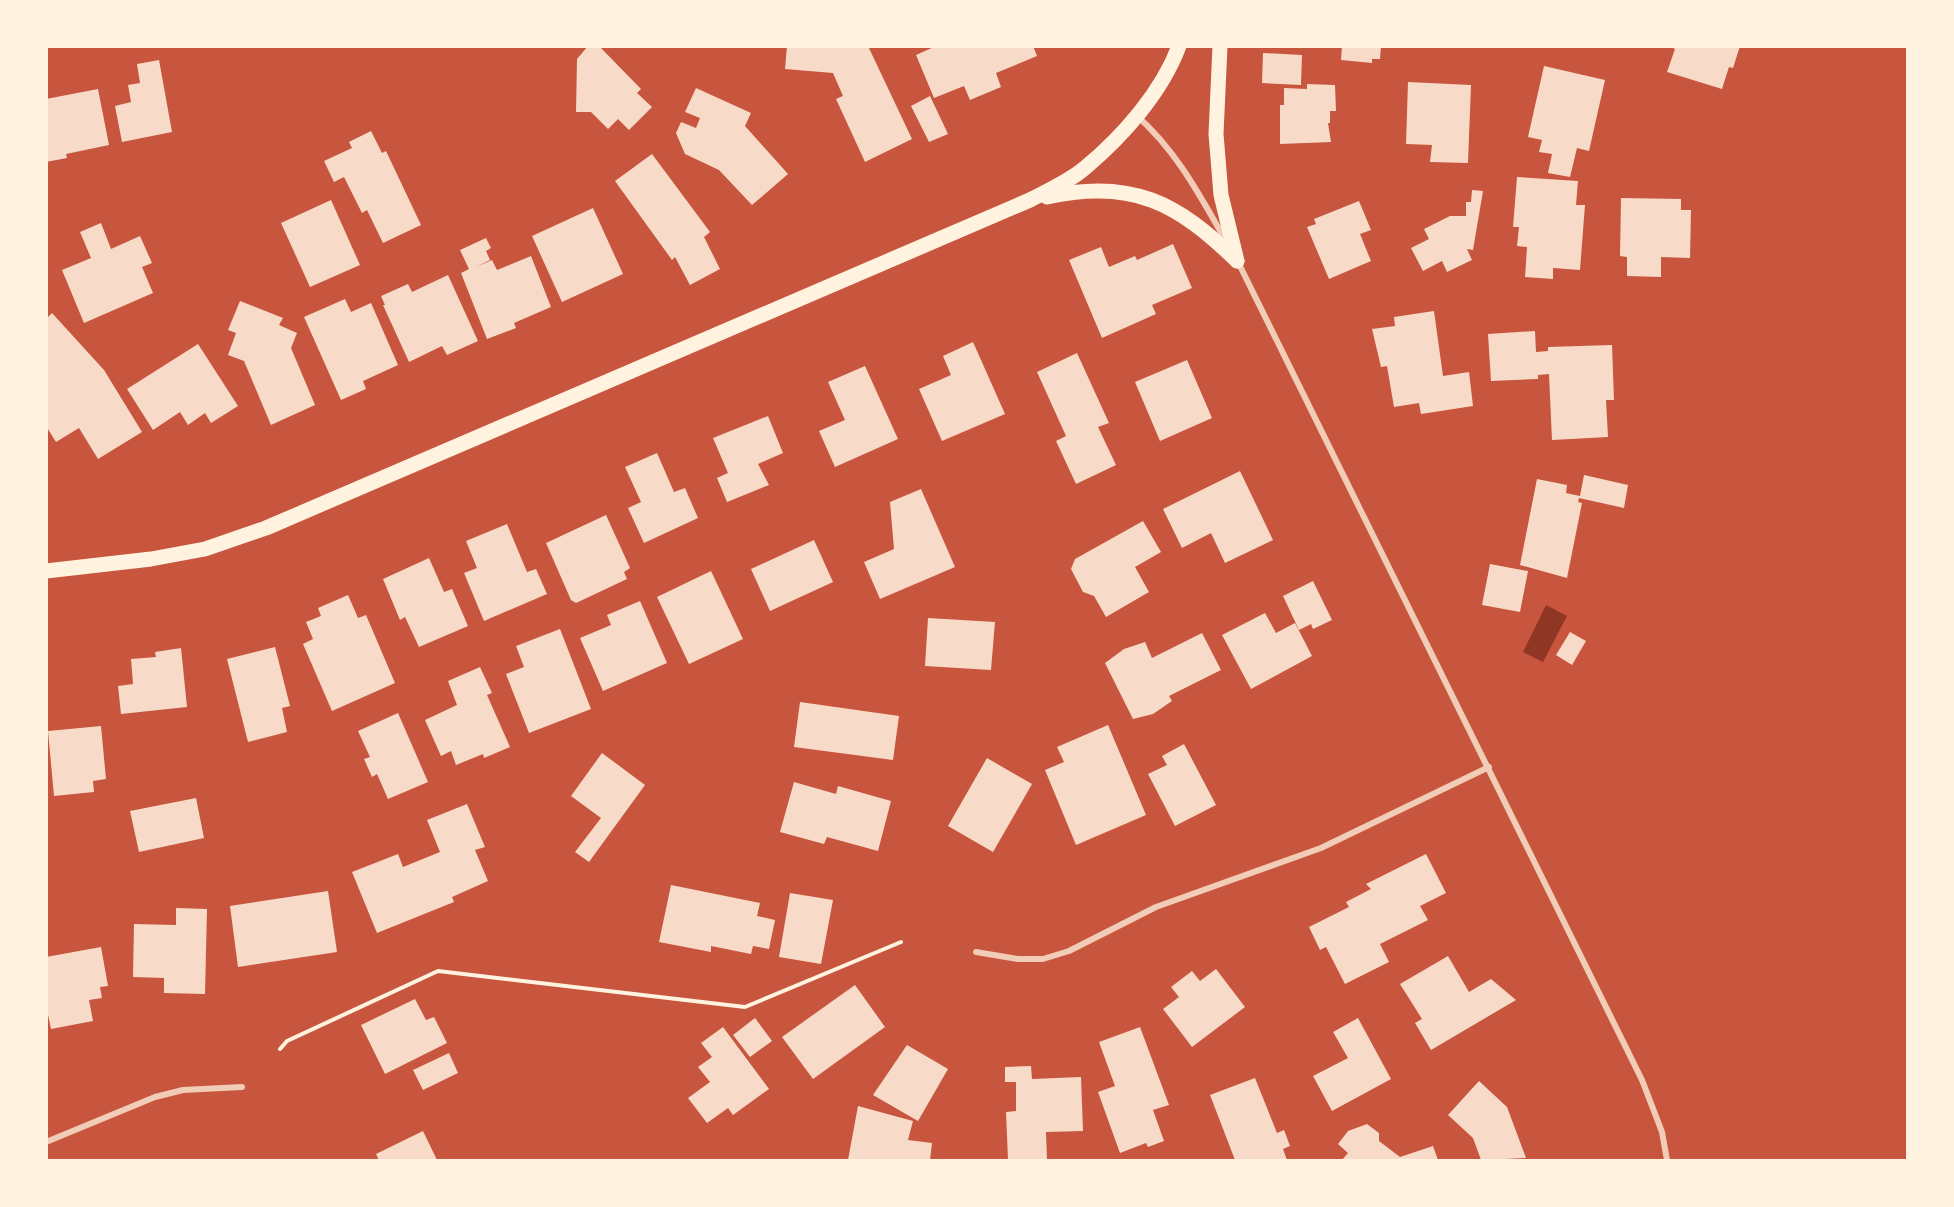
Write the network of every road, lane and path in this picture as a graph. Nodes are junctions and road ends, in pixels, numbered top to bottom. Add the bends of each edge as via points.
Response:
1 (1179, 46) edge
2 (1220, 46) edge
3 (1136, 115) junction
4 (1030, 200) junction
5 (1237, 261) junction
6 (46, 571) edge
7 (1489, 767) junction
8 (901, 942) dead end
9 (976, 951) dead end
10 (280, 1049) dead end
11 (242, 1087) dead end
12 (46, 1142) edge
13 (1667, 1161) edge

1 - 3 main road via 1157,87
2 - 5 main road via 1216,145 1221,195
3 - 4 main road via 1085,168
3 - 5 street via 1161,136 1179,160
4 - 5 main road via 1076,190 1116,191 1148,198 1207,231
4 - 6 main road via 266,528 205,549
5 - 7 street
7 - 9 street via 1321,848 1156,907 1069,951 1043,959 1000,957
7 - 13 street via 1642,1080 1662,1132
8 - 10 path via 745,1006 438,970 287,1041
11 - 12 street via 183,1089

